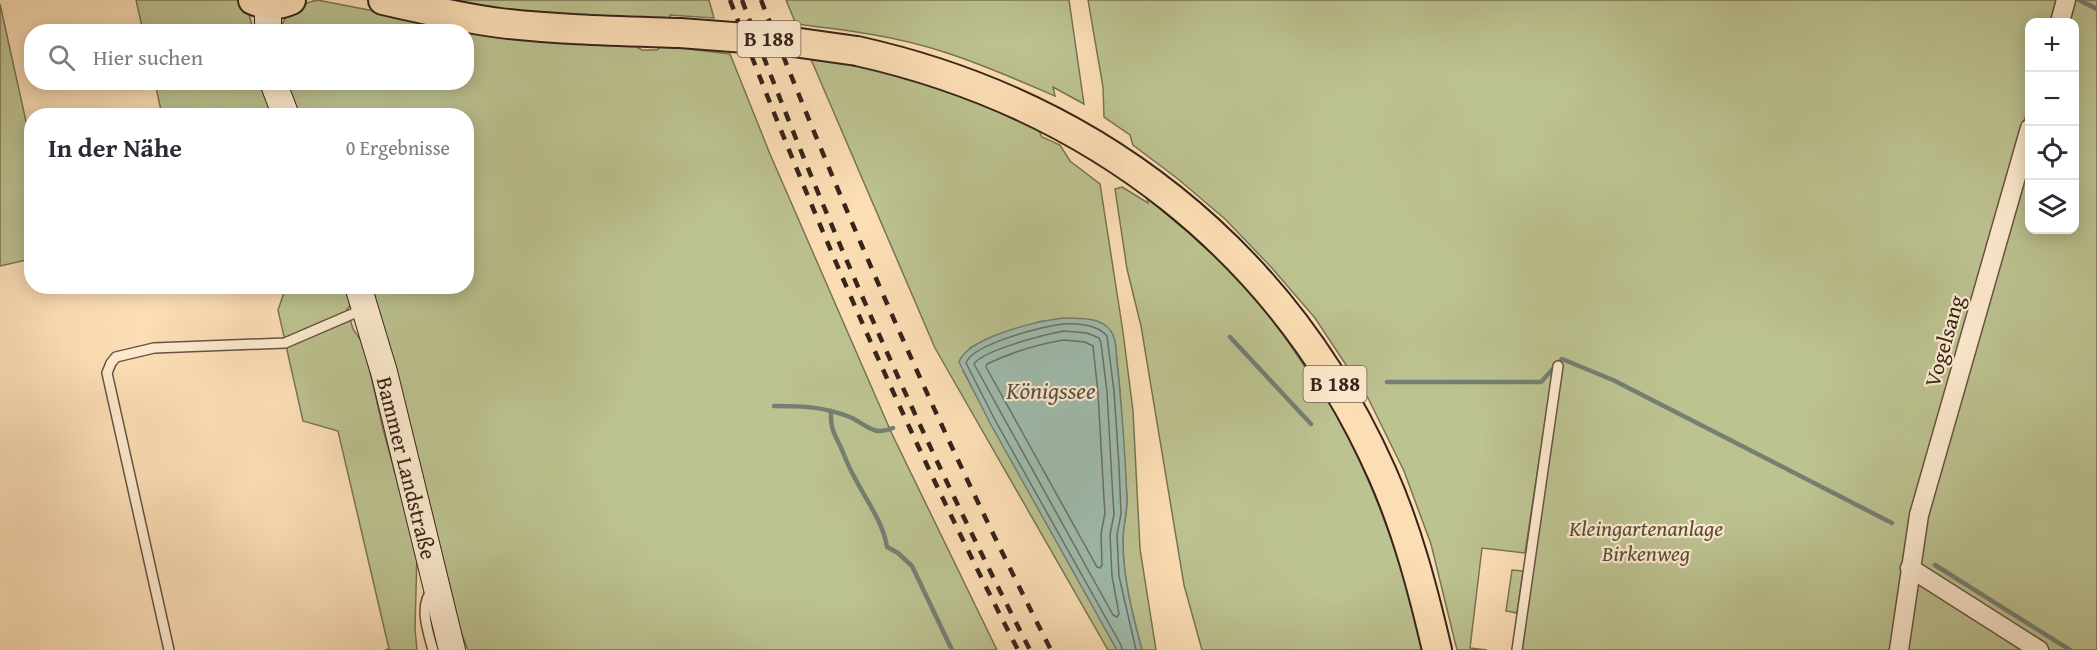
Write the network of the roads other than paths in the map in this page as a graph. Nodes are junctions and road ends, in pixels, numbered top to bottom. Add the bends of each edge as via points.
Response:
1 (383, 0) edge
2 (2066, 0) edge
3 (2061, 18) edge
4 (276, 90) edge
5 (283, 108) edge
6 (2025, 145) edge
7 (362, 298) edge
8 (1558, 366) dead end
9 (1910, 568) junction
10 (437, 587) junction
11 (169, 650) edge
12 (433, 650) edge
13 (452, 650) edge
14 (1437, 650) edge
15 (1517, 650) edge
16 (1899, 650) edge
17 (2039, 650) edge

1 - 14 main road, B 188, bridge via 440,13 539,27 680,33 858,51 973,84 1063,126 1141,175 1204,225 1288,315 1339,389 1397,509
2 - 3 street
4 - 5 main road
6 - 9 street, Vogelsang via 1919,515
7 - 10 main road, Bammer Landstraße
7 - 11 lane via 285,343 154,348 116,357 111,363 107,373
8 - 15 lane
9 - 16 street, Vogelsang
9 - 17 street
10 - 12 lane via 424,607
10 - 13 main road, Bammer Landstraße

